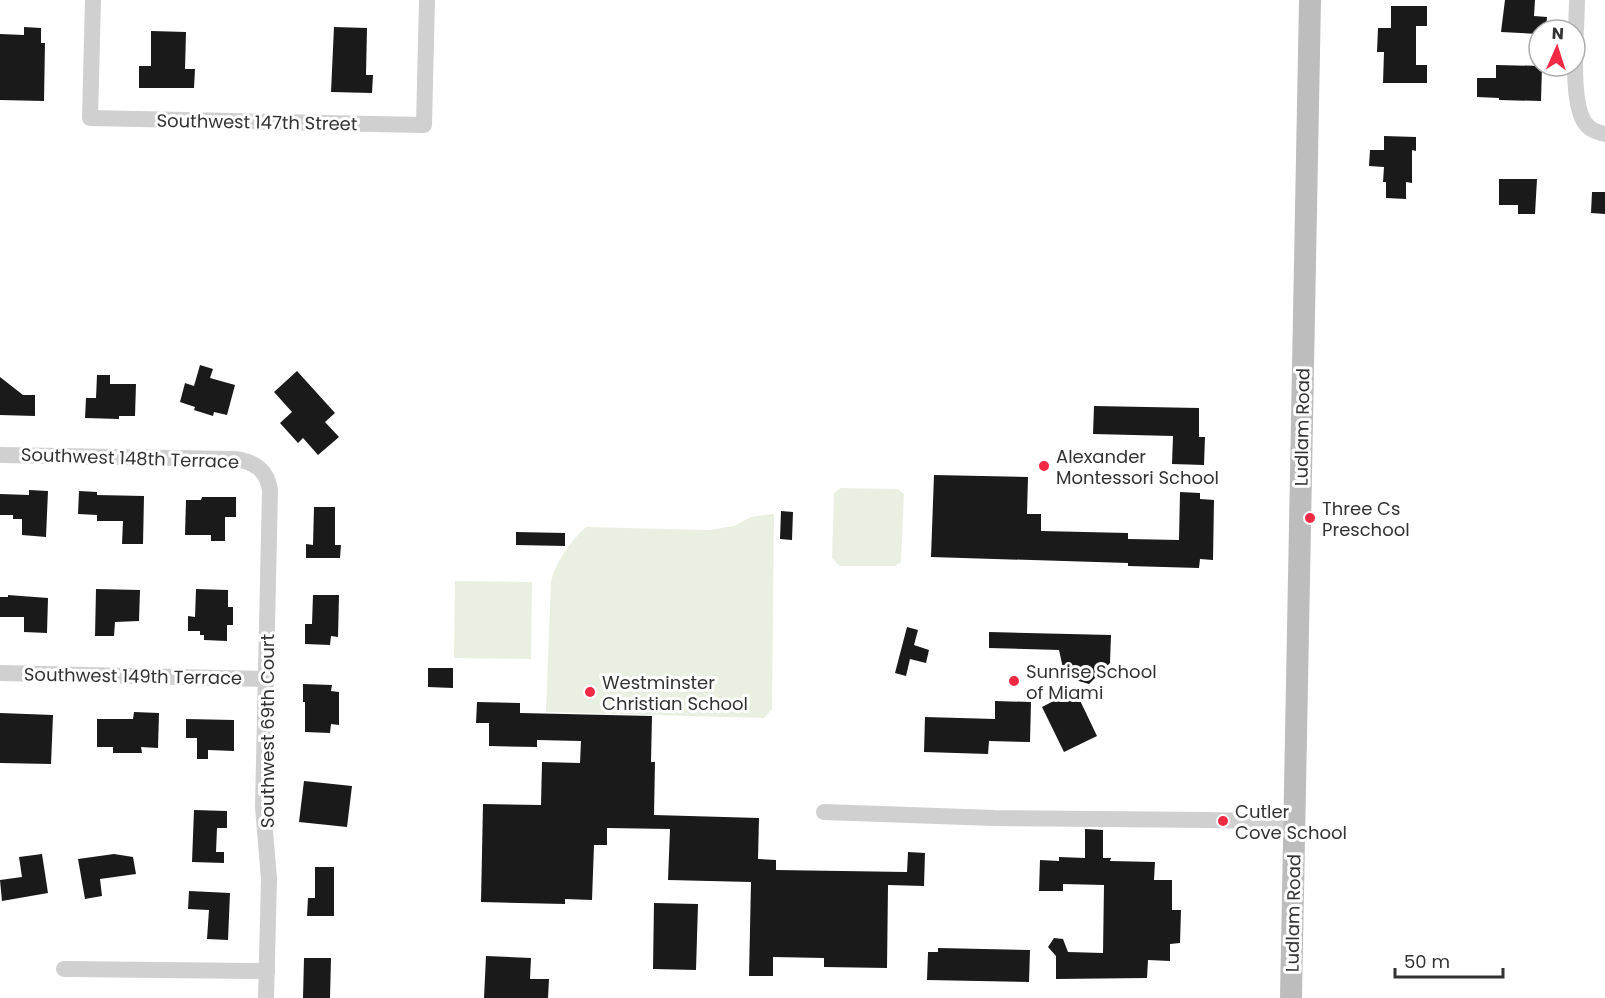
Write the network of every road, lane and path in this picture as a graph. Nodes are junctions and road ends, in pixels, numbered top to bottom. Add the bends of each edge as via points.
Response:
1 (93, 0) edge
2 (427, 0) edge
3 (1310, 0) edge
4 (1577, 0) edge
5 (1598, 132) edge
6 (0, 455) edge
7 (259, 467) joint
8 (0, 673) edge
9 (266, 679) junction
10 (824, 812) dead end
11 (1295, 822) junction
12 (64, 969) dead end
13 (267, 971) junction
14 (266, 998) edge
15 (1291, 998) edge

1 - 2 street, Southwest 147th Street via 90,118 424,125
3 - 11 street, Ludlam Road
4 - 5 street via 1576,98 1581,116
6 - 7 street, Southwest 148th Terrace via 234,459
7 - 9 street, Southwest 69th Court via 270,490
8 - 9 street, Southwest 149th Terrace
9 - 13 street, Southwest 69th Court via 263,807 269,879
10 - 11 street
11 - 15 street, Ludlam Road
12 - 13 street
13 - 14 street, Southwest 69th Court

